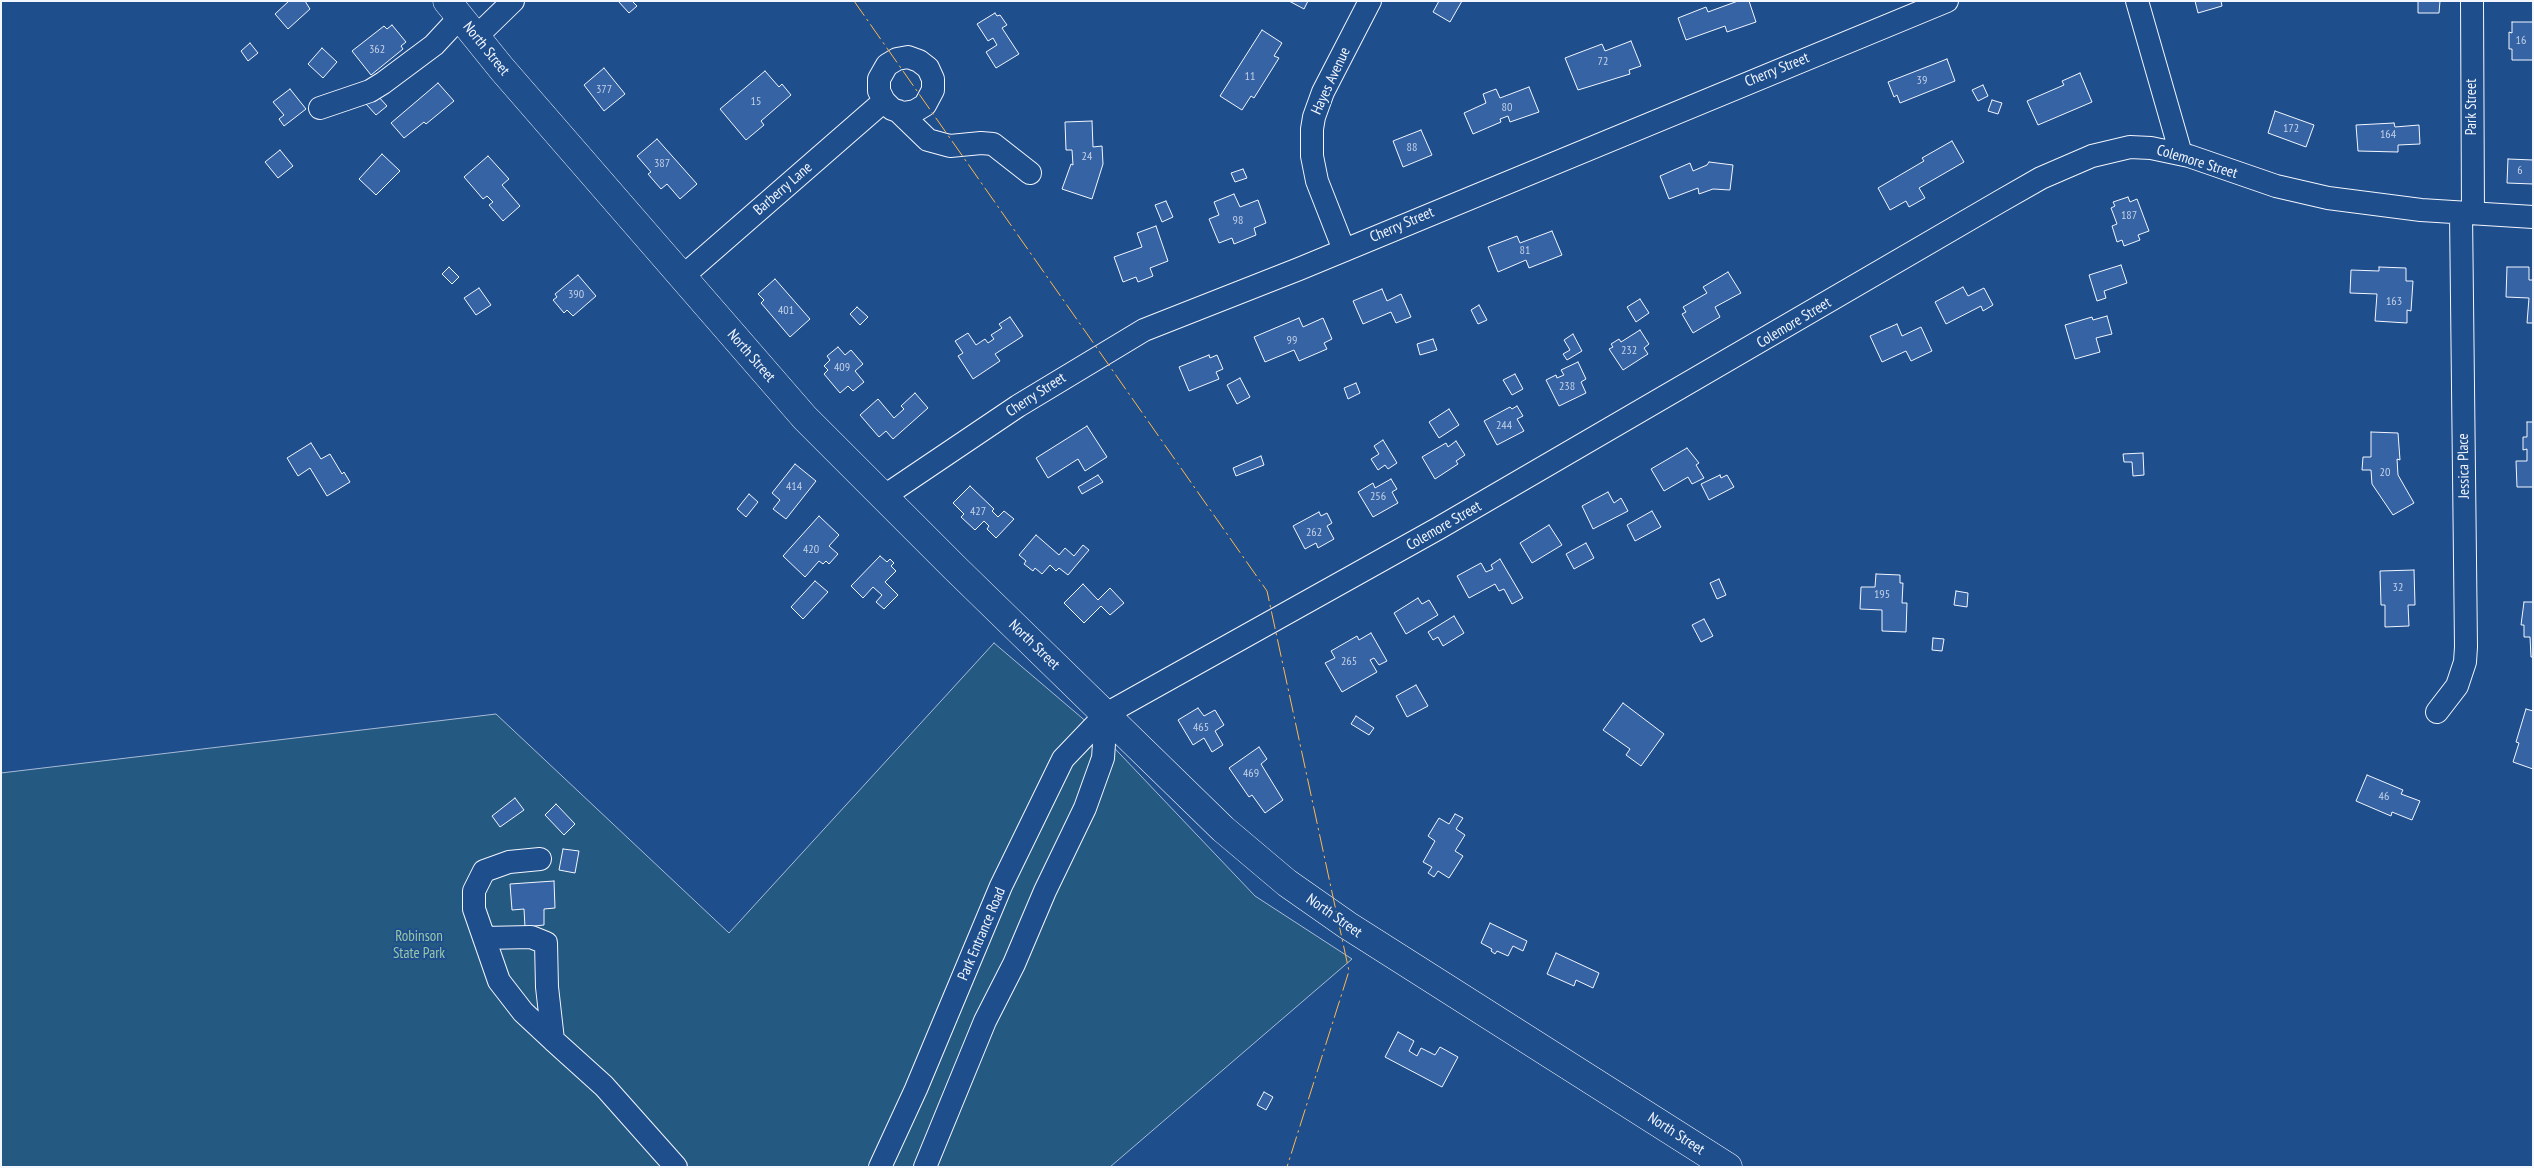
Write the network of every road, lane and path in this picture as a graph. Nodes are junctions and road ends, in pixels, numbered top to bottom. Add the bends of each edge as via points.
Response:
1 (513, 1) edge
2 (1370, 1) edge
3 (1947, 1) edge
4 (2137, 1) edge
5 (2472, 1) edge
6 (461, 19) edge
7 (320, 108) dead end
8 (2181, 154) junction
9 (1030, 173) dead end
10 (2467, 213) junction
11 (2533, 217) edge
12 (1344, 250) junction
13 (682, 276) junction
14 (883, 497) junction
15 (2437, 712) dead end
16 (1106, 714) junction
17 (540, 859) dead end
18 (484, 938) junction
19 (553, 1040) junction
20 (676, 1167) edge
21 (880, 1167) edge
22 (925, 1167) edge
23 (1728, 1167) edge

1 - 6 street
2 - 12 street, Hayes Avenue via 1323,92 1312,129 1312,156 1317,181
3 - 12 street, Cherry Street
4 - 8 street
5 - 10 street, Park Street
6 - 7 street via 434,45 383,83 370,91
6 - 13 main road, North Street
8 - 10 street, Colemore Street via 2302,193 2381,206
8 - 16 street, Colemore Street via 2146,147 2118,149 2092,156 2041,178 1440,528
9 - 13 street, Barberry Lane via 993,144 950,146 928,140 891,106
10 - 11 street, Colemore Street
10 - 15 street, Jessica Place via 2466,647 2457,686
12 - 14 street, Cherry Street via 1162,322 1121,342 1018,406
13 - 14 main road, North Street via 805,418
14 - 16 main road, North Street
16 - 21 street, Park Entrance Road via 1063,759 1002,886
16 - 22 street via 1103,758 1085,808 985,1021
16 - 23 main road, North Street via 1223,829 1287,883 1395,957
17 - 18 street via 509,862 484,871 474,891 474,909
18 - 19 street via 499,981 523,1012
18 - 19 street via 531,938 546,943
19 - 20 street via 604,1086

